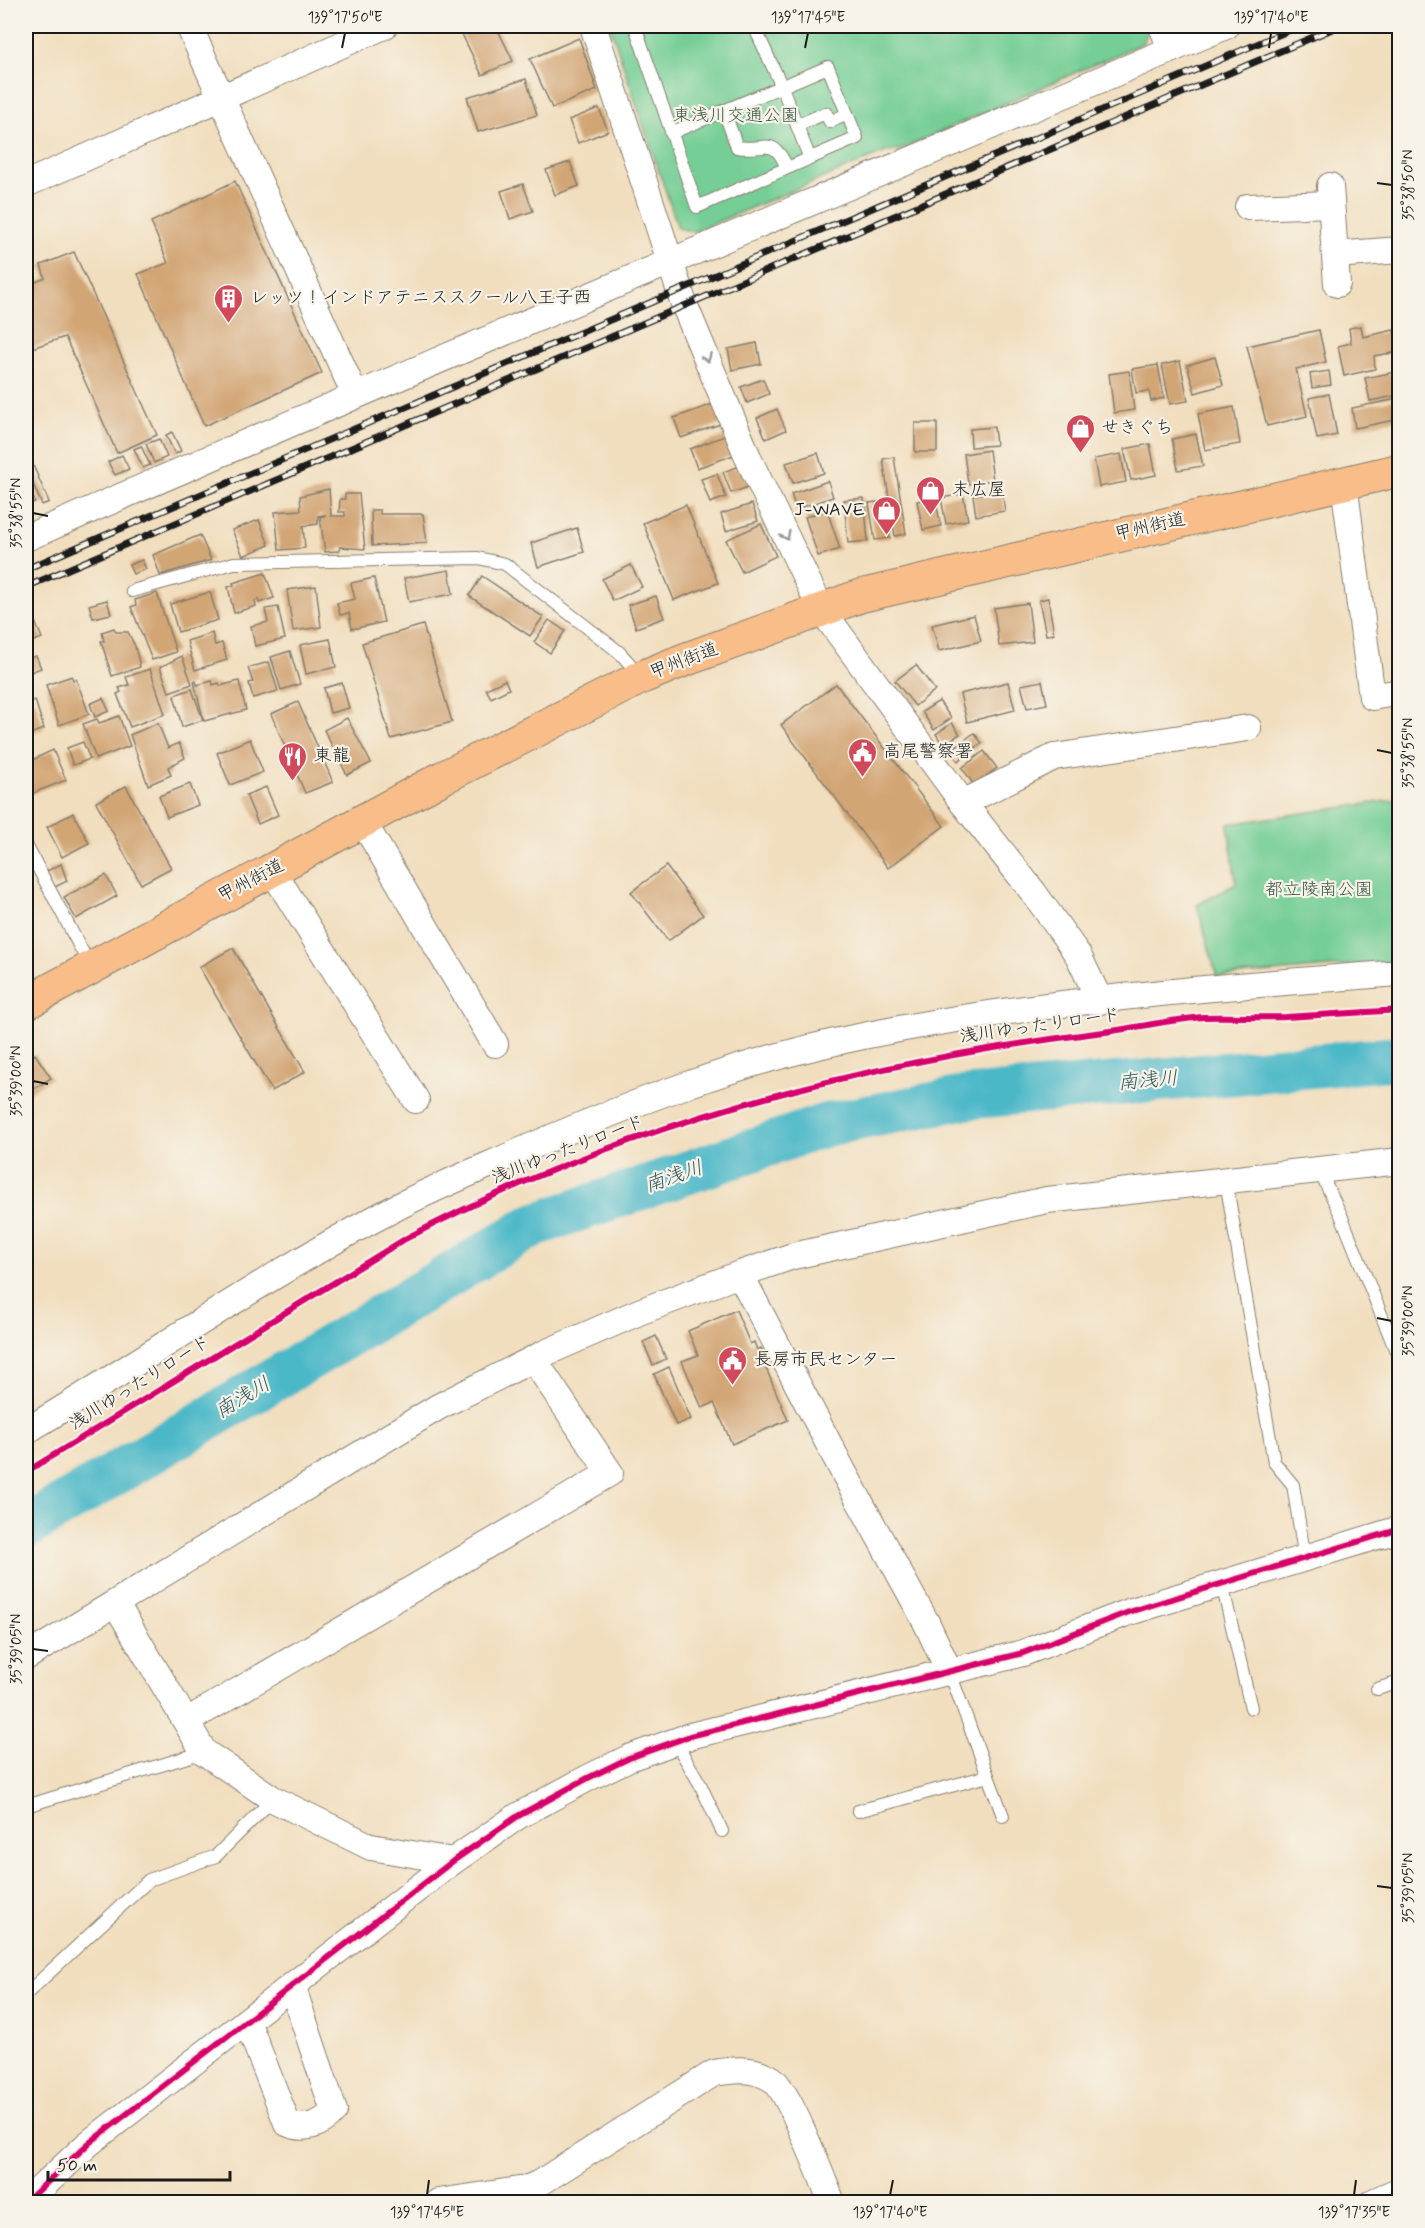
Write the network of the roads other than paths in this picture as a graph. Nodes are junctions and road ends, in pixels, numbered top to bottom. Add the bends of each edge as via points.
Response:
1 (189, 26) edge
2 (384, 26) edge
3 (593, 26) edge
4 (634, 26) edge
5 (754, 26) edge
6 (1162, 26) edge
7 (1226, 26) edge
8 (352, 32) edge
9 (1171, 49) junction
10 (782, 87) junction
11 (221, 98) junction
12 (724, 111) junction
13 (847, 114) junction
14 (797, 125) junction
15 (671, 133) junction
16 (810, 159) junction
17 (787, 168) junction
18 (26, 184) edge
19 (1248, 207) dead end
20 (1400, 250) edge
21 (1335, 255) junction
22 (671, 264) junction
23 (1337, 284) dead end
24 (355, 395) junction
25 (1400, 470) edge
26 (1344, 483) junction
27 (26, 538) edge
28 (132, 591) dead end
29 (821, 609) junction
30 (642, 677) junction
31 (1400, 692) edge
32 (1248, 728) dead end
33 (963, 803) junction
34 (363, 822) junction
35 (26, 845) edge
36 (272, 870) junction
37 (90, 966) junction
38 (1400, 973) edge
39 (1100, 1001) junction
40 (26, 1002) edge
41 (495, 1044) dead end
42 (416, 1100) dead end
43 (1400, 1161) edge
44 (1319, 1170) junction
45 (1226, 1181) junction
46 (740, 1274) junction
47 (534, 1360) junction
48 (1400, 1361) edge
49 (26, 1431) edge
50 (1400, 1529) edge
51 (1305, 1559) junction
52 (1222, 1584) junction
53 (116, 1604) junction
54 (26, 1657) edge
55 (950, 1673) junction
56 (1400, 1682) edge
57 (1377, 1689) dead end
58 (1251, 1708) dead end
59 (187, 1720) junction
60 (675, 1741) junction
61 (204, 1752) junction
62 (988, 1776) junction
63 (273, 1799) junction
64 (26, 1806) edge
65 (858, 1811) dead end
66 (1003, 1816) dead end
67 (722, 1831) dead end
68 (453, 1861) junction
69 (292, 1986) junction
70 (26, 1994) edge
71 (247, 2021) junction
72 (1400, 2190) edge
73 (26, 2202) edge
74 (438, 2202) edge
75 (832, 2202) edge
76 (1373, 2202) edge

1 - 11 street
2 - 8 street
3 - 22 street
4 - 15 lane
5 - 10 lane
6 - 9 street
7 - 9 street
8 - 11 street
9 - 22 street
10 - 12 lane
10 - 13 lane via 828,67
10 - 14 lane
11 - 18 street
11 - 24 street
12 - 15 lane
12 - 17 lane via 737,147 771,146 781,152
13 - 14 lane via 830,122 826,114
13 - 16 lane via 857,138
14 - 16 lane
15 - 17 lane via 697,207
16 - 17 lane
19 - 21 street via 1331,195
20 - 21 street
21 - 23 street
22 - 24 street
22 -> 29 street via 750,462
24 - 27 street
25 - 26 highway, 甲州街道
26 - 29 highway, 甲州街道 via 870,594
26 - 31 street via 1372,697
28 - 30 lane via 234,563 478,558 505,564 619,652
29 - 30 highway, 甲州街道
29 - 33 street
30 - 34 highway, 甲州街道 via 493,751
32 - 33 street via 1054,757
33 - 39 street via 1078,955
34 - 36 highway, 甲州街道
34 - 41 street
35 - 37 lane
36 - 37 highway, 甲州街道
36 - 42 street
37 - 40 highway, 甲州街道
38 - 39 street
39 - 49 street via 982,1015 847,1039 686,1086 562,1132 410,1201 343,1237
43 - 44 street
44 - 45 street
44 - 48 lane
45 - 46 street via 1047,1200 794,1256
45 - 51 lane via 1274,1462 1293,1485
46 - 47 street via 639,1312
46 - 55 street
47 - 53 street via 438,1407
47 - 59 street via 610,1473
50 - 51 street
51 - 52 street
52 - 55 street via 1129,1612 1023,1653
52 - 58 lane
53 - 54 street
53 - 59 street
55 - 60 street
55 - 62 lane
56 - 57 lane
59 - 61 street
60 - 67 lane
60 - 68 street via 618,1763 518,1816
61 - 63 street
61 - 64 lane
62 - 65 lane
62 - 66 lane
63 - 68 street via 371,1846
63 - 70 lane via 216,1856 149,1880
68 - 69 street
69 - 71 street
69 - 71 street via 334,2111 326,2121 298,2128 287,2123
71 - 73 street via 88,2144
72 - 76 street
74 - 75 street via 532,2186 714,2073 742,2069 773,2079 787,2099

